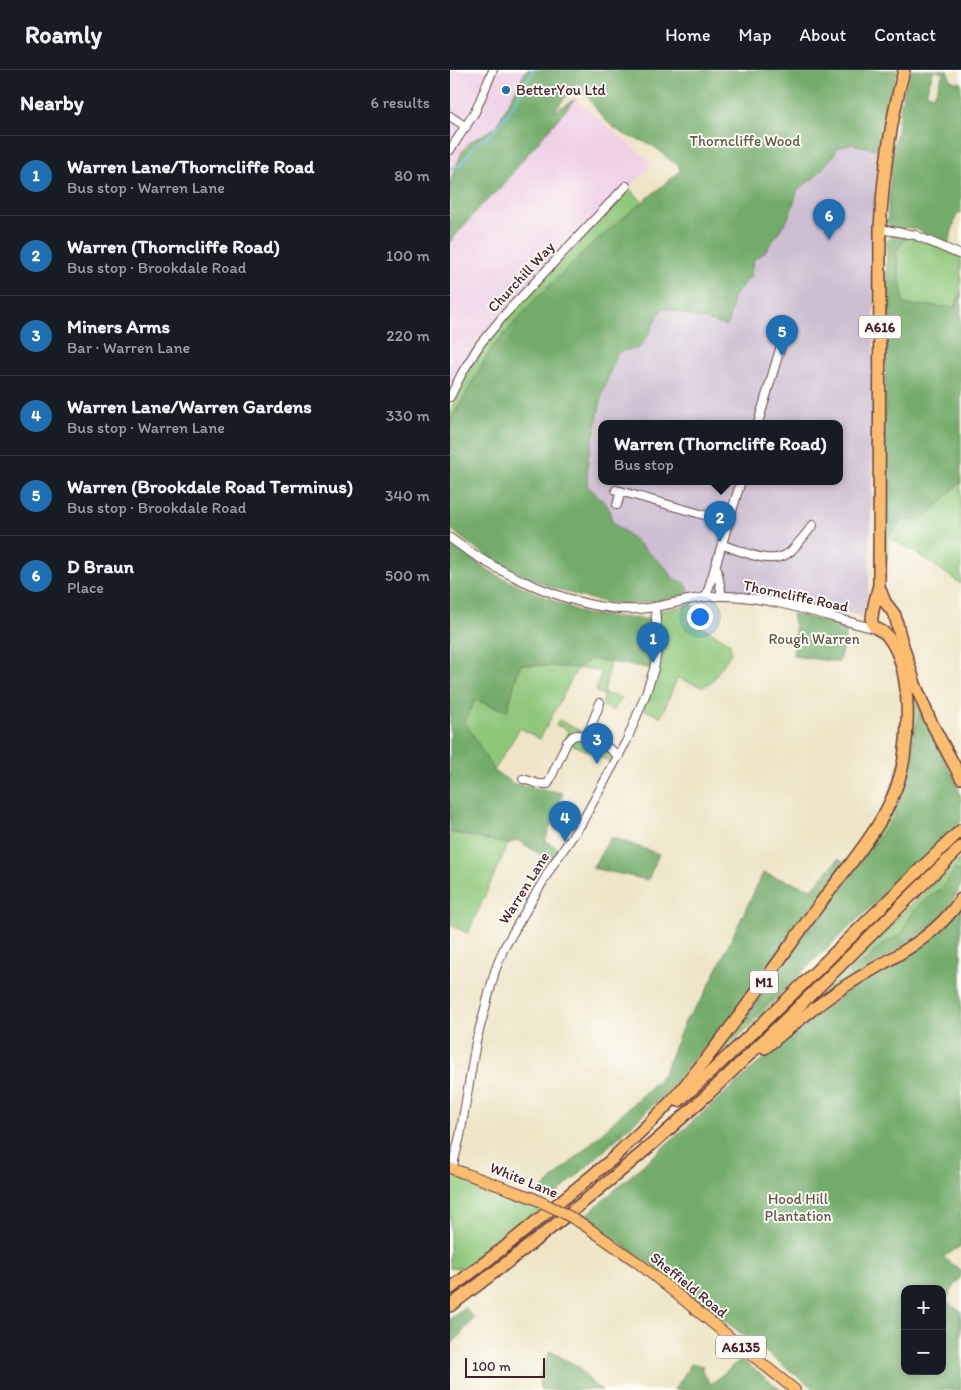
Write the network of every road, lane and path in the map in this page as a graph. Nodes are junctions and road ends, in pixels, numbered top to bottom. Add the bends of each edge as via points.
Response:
1 (493, 70) edge
2 (904, 70) edge
3 (450, 116) edge
4 (466, 127) junction
5 (450, 150) edge
6 (626, 186) dead end
7 (880, 229) junction
8 (961, 255) edge
9 (785, 332) dead end
10 (450, 397) edge
11 (759, 420) edge
12 (740, 485) edge
13 (617, 505) dead end
14 (729, 522) junction
15 (813, 525) dead end
16 (450, 538) edge
17 (723, 545) junction
18 (717, 562) junction
19 (879, 585) junction
20 (722, 596) junction
21 (706, 597) junction
22 (655, 607) junction
23 (889, 608) junction
24 (873, 613) junction
25 (896, 618) junction
26 (853, 622) junction
27 (880, 631) junction
28 (600, 703) dead end
29 (587, 736) junction
30 (619, 756) junction
31 (523, 778) dead end
32 (961, 778) edge
33 (961, 830) edge
34 (961, 847) edge
35 (961, 899) edge
36 (706, 1096) junction
37 (611, 1160) junction
38 (451, 1168) edge
39 (584, 1226) joint
40 (450, 1289) edge
41 (450, 1306) edge
42 (795, 1390) edge

1 - 4 street
2 - 7 highway, A616 via 888,144
3 - 4 street
4 - 5 street
6 - 10 street, Churchill Way via 480,344
7 - 8 street via 915,235
7 - 19 highway, A616
9 - 11 street
12 - 14 street
13 - 14 street via 619,490
14 - 17 street
15 - 17 street via 789,553 776,558
16 - 22 street, Thorncliffe Road via 506,573 560,595 620,610
17 - 18 street
18 - 20 street
18 - 21 street
19 - 23 highway, A616
19 - 24 highway, A616
20 - 21 street, Thorncliffe Road
20 - 26 street, Thorncliffe Road via 762,600
21 - 22 street, Thorncliffe Road
22 - 30 street, Warren Lane via 658,645 654,669
23 - 24 highway via 880,607
23 - 25 highway, A616
24 - 26 street, Thorncliffe Road
24 - 27 highway, A616 via 872,622
25 - 27 highway via 890,630
25 - 32 highway via 918,693
26 - 27 street, Thorncliffe Road
27 - 37 highway, M1 via 890,640 898,655 907,708 904,759 892,800 870,838 731,1027 680,1092
28 - 29 street
29 - 30 street
29 - 31 street via 569,738 548,784
30 - 38 street, Warren Lane via 504,948 476,1042 460,1136
33 - 37 highway, M1 via 746,1039
34 - 36 highway
35 - 36 highway via 929,935 814,1008
36 - 41 highway via 592,1195
37 - 40 highway, M1
38 - 39 main road, White Lane / A6135, bridge via 534,1198
39 - 42 main road, Sheffield Road / A6135 via 637,1262

